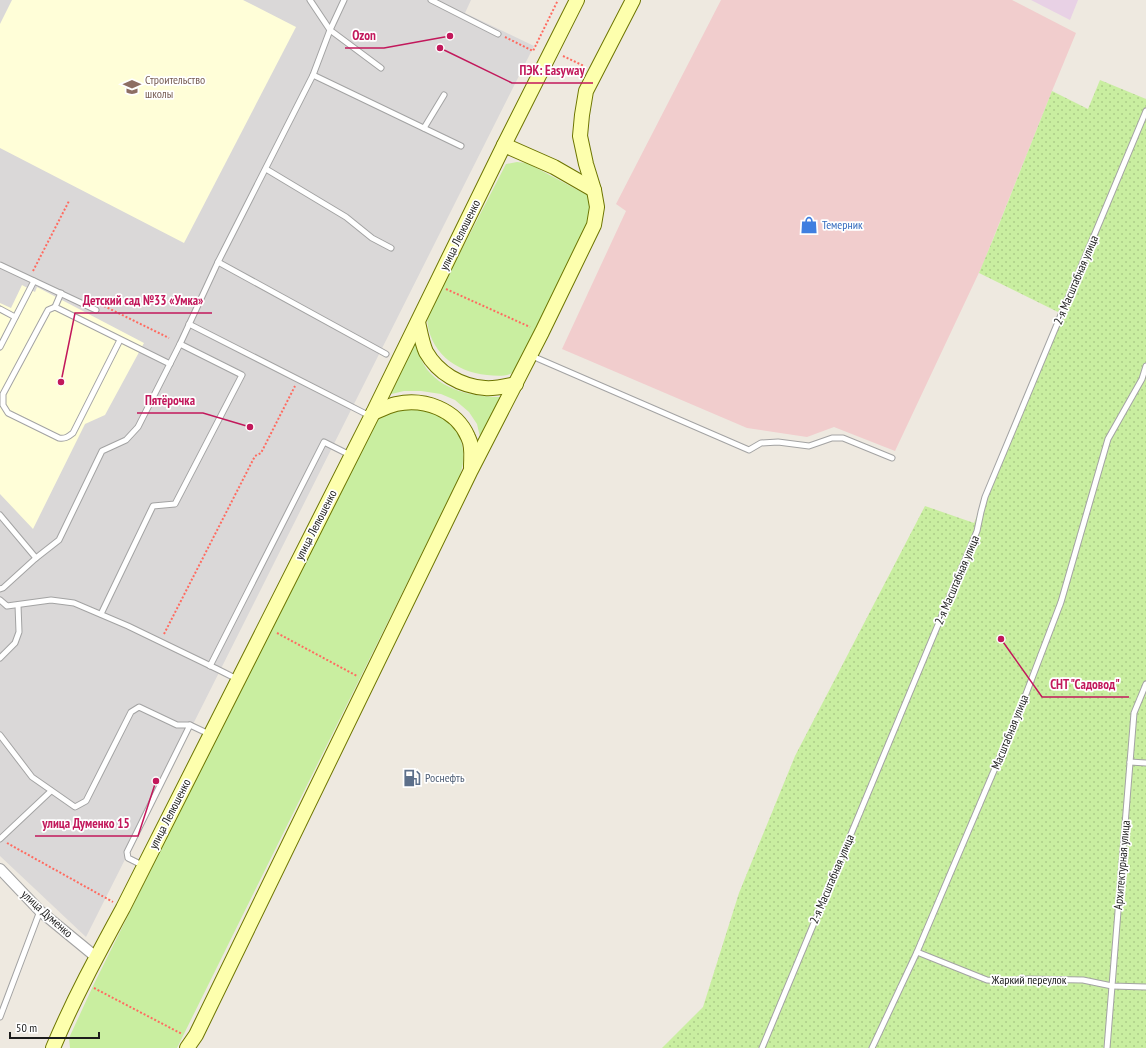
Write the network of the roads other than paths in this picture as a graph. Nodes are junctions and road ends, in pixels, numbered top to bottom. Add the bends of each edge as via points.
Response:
1 (310, 0) edge
2 (344, 0) edge
3 (431, 0) edge
4 (577, 0) edge
5 (633, 0) edge
6 (330, 30) junction
7 (498, 34) road end
8 (381, 68) dead end
9 (313, 75) junction
10 (444, 95) dead end
11 (1146, 111) edge
12 (424, 128) junction
13 (504, 145) junction
14 (461, 146) dead end
15 (266, 168) junction
16 (594, 190) junction
17 (391, 248) dead end
18 (218, 262) junction
19 (0, 265) edge
20 (32, 280) junction
21 (61, 293) junction
22 (54, 307) junction
23 (0, 309) edge
24 (96, 310) road end
25 (16, 317) junction
26 (418, 322) junction
27 (189, 324) junction
28 (120, 340) junction
29 (180, 344) junction
30 (0, 347) edge
31 (386, 354) dead end
32 (530, 355) junction
33 (170, 364) junction
34 (1146, 366) edge
35 (516, 384) junction
36 (372, 415) junction
37 (351, 456) junction
38 (892, 458) dead end
39 (471, 470) junction
40 (0, 515) edge
41 (36, 558) junction
42 (0, 589) edge
43 (0, 600) edge
44 (18, 605) junction
45 (101, 614) junction
46 (0, 658) edge
47 (210, 666) junction
48 (238, 680) junction
49 (1146, 684) edge
50 (190, 725) junction
51 (210, 735) junction
52 (0, 736) edge
53 (1130, 762) junction
54 (1146, 763) edge
55 (51, 791) junction
56 (0, 839) edge
57 (143, 866) junction
58 (0, 869) edge
59 (40, 911) junction
60 (917, 952) junction
61 (96, 958) junction
62 (1112, 986) junction
63 (1146, 987) edge
64 (0, 1015) edge
65 (61, 1029) junction
66 (190, 1044) edge
67 (53, 1048) edge
68 (63, 1048) edge
69 (762, 1048) edge
70 (872, 1048) edge
71 (1107, 1048) edge

1 - 6 lane
2 - 6 lane
3 - 7 lane
4 - 13 street, улица Лелюшенко
5 - 16 street via 586,90 580,136
6 - 8 lane
6 - 9 lane
9 - 12 lane
9 - 15 lane
10 - 12 lane
11 - 69 lane, 2-я Масштабная улица via 985,497 977,531
12 - 14 lane
13 - 16 street via 554,167
13 - 26 street, улица Лелюшенко
15 - 17 lane
15 - 18 lane
16 - 32 street via 597,206 594,225
18 - 27 lane
18 - 31 lane
19 - 20 lane
20 - 21 lane
20 - 25 lane
21 - 22 lane
21 - 24 lane
22 - 28 lane
22 - 28 lane via 48,310 4,394 3,405 8,413 59,438 70,436
23 - 25 lane
25 - 30 lane
26 - 35 street via 425,350 441,371 458,381 478,387
26 - 36 street, улица Лелюшенко
27 - 29 lane
27 - 36 lane
28 - 33 lane
29 - 33 lane
29 - 45 lane via 242,375 175,504 153,506
32 - 35 street
32 - 38 lane via 749,450 762,442 809,446 832,438 843,438
33 - 41 lane via 138,427 126,440 102,451 59,540
34 - 60 lane, Масштабная улица via 1142,379 1108,439 1061,602 1021,707
35 - 39 street
36 - 37 street, улица Лелюшенко
36 - 39 street via 395,404 415,402 433,405 451,415 462,426 472,448
37 - 47 lane via 324,442
37 - 48 street, улица Лелюшенко
39 - 66 street
40 - 41 lane
41 - 42 lane
43 - 44 lane via 7,606
44 - 45 lane via 50,600 74,603
44 - 46 lane via 19,632 15,642
45 - 47 lane
47 - 48 lane
48 - 51 street, улица Лелюшенко
49 - 53 lane, Архитектурная улица via 1134,713
50 - 51 lane
50 - 55 lane via 177,724 139,707 131,712 86,801 75,807
50 - 57 lane via 127,852 128,858
51 - 57 street, улица Лелюшенко
52 - 55 lane via 32,777
53 - 54 lane
53 - 62 lane, Архитектурная улица
55 - 56 lane
57 - 61 street, улица Лелюшенко
58 - 59 street, улица Думенко
59 - 61 street, улица Думенко
59 - 64 lane
60 - 62 lane, Жаркий переулок via 987,980 1083,980
60 - 70 lane, Масштабная улица
61 - 65 street, улица Лелюшенко
62 - 63 lane, Жаркий переулок
62 - 71 lane, Архитектурная улица
65 - 67 street, улица Лелюшенко
65 - 68 street

